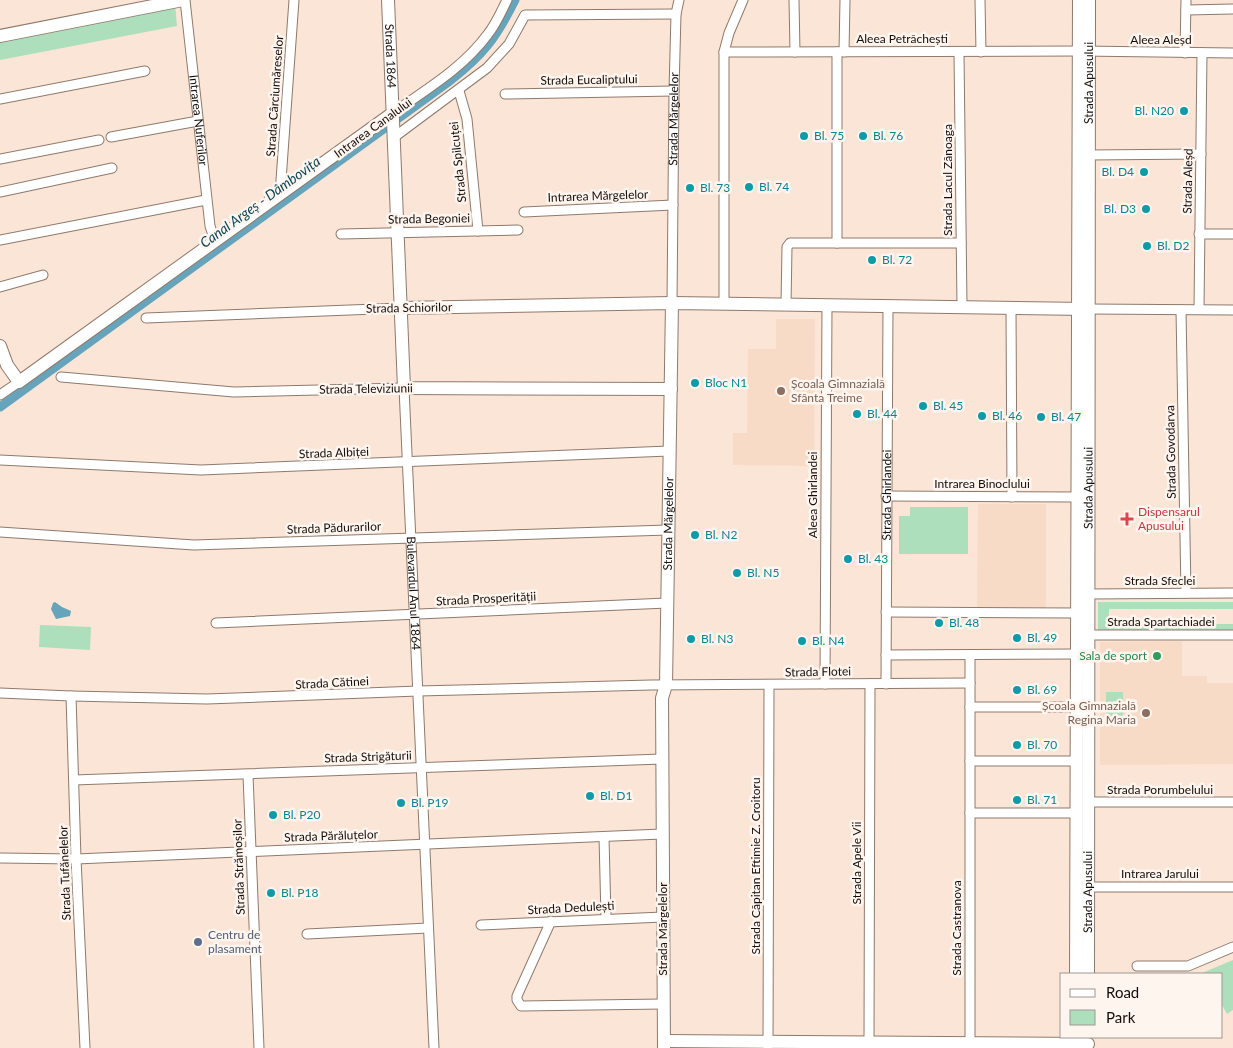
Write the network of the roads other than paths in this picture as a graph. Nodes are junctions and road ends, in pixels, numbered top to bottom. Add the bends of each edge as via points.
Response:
1 (184, 0) edge
2 (294, 0) edge
3 (388, 0) edge
4 (507, 0) edge
5 (678, 0) edge
6 (743, 0) edge
7 (794, 0) edge
8 (845, 0) edge
9 (980, 0) edge
10 (1080, 0) edge
11 (1089, 0) edge
12 (1186, 5) edge
13 (1233, 9) edge
14 (676, 14) junction
15 (0, 36) edge
16 (724, 52) junction
17 (795, 52) junction
18 (841, 52) junction
19 (959, 52) junction
20 (981, 52) junction
21 (1084, 52) junction
22 (1185, 53) junction
23 (1202, 53) junction
24 (1233, 53) edge
25 (145, 71) dead end
26 (459, 91) junction
27 (674, 91) junction
28 (504, 94) dead end
29 (0, 99) edge
30 (393, 113) junction
31 (198, 120) junction
32 (111, 137) dead end
33 (393, 138) junction
34 (99, 140) dead end
35 (1201, 154) junction
36 (1089, 155) junction
37 (0, 159) edge
38 (112, 168) dead end
39 (0, 192) edge
40 (280, 194) junction
41 (206, 200) junction
42 (673, 205) junction
43 (524, 212) dead end
44 (518, 230) dead end
45 (478, 231) junction
46 (397, 232) junction
47 (341, 234) dead end
48 (1199, 234) junction
49 (1233, 234) edge
50 (218, 239) junction
51 (0, 240) edge
52 (838, 243) junction
53 (961, 243) junction
54 (43, 275) dead end
55 (0, 287) edge
56 (672, 303) junction
57 (724, 304) junction
58 (786, 305) junction
59 (827, 306) junction
60 (888, 306) junction
61 (962, 307) junction
62 (400, 308) junction
63 (1011, 308) junction
64 (1084, 309) junction
65 (1199, 309) junction
66 (1181, 310) junction
67 (1233, 310) edge
68 (146, 318) dead end
69 (0, 346) edge
70 (61, 377) dead end
71 (19, 382) junction
72 (404, 388) junction
73 (671, 389) junction
74 (0, 395) edge
75 (669, 452) junction
76 (0, 460) edge
77 (408, 462) junction
78 (886, 496) junction
79 (1012, 497) junction
80 (1083, 497) junction
81 (668, 530) junction
82 (0, 532) edge
83 (411, 538) junction
84 (1186, 593) junction
85 (1233, 593) edge
86 (1083, 594) junction
87 (667, 603) junction
88 (886, 612) junction
89 (1083, 613) junction
90 (414, 615) junction
91 (216, 623) dead end
92 (1088, 635) junction
93 (1233, 635) edge
94 (1078, 654) junction
95 (886, 655) junction
96 (970, 655) junction
97 (970, 683) junction
98 (825, 684) junction
99 (870, 684) junction
100 (886, 684) junction
101 (666, 685) junction
102 (769, 685) junction
103 (418, 691) junction
104 (0, 693) edge
105 (72, 696) junction
106 (970, 707) junction
107 (1077, 707) junction
108 (662, 759) junction
109 (970, 761) junction
110 (1082, 761) junction
111 (421, 767) junction
112 (248, 775) junction
113 (74, 780) junction
114 (1233, 802) edge
115 (1084, 810) junction
116 (970, 813) junction
117 (662, 834) junction
118 (604, 836) junction
119 (425, 844) junction
120 (251, 852) junction
121 (0, 858) edge
122 (76, 859) junction
123 (1088, 887) junction
124 (1233, 887) edge
125 (663, 917) junction
126 (606, 918) junction
127 (551, 921) junction
128 (481, 925) dead end
129 (428, 928) junction
130 (307, 934) dead end
131 (1233, 947) edge
132 (1137, 966) dead end
133 (1076, 973) edge
134 (1088, 973) edge
135 (664, 1004) junction
136 (970, 1043) junction
137 (1082, 1043) edge
138 (873, 1044) edge
139 (664, 1045) edge
140 (768, 1045) edge
141 (998, 1046) edge
142 (85, 1048) edge
143 (259, 1048) edge
144 (434, 1048) edge

1 - 15 street, Intrarea Nuferilor
1 - 31 street, Intrarea Nuferilor
2 - 40 street, Strada Cârciumăreselor
3 - 30 street, Strada 1864
4 - 30 street, Intrarea Canalului via 489,33 464,61
5 - 14 street, Strada Mărgelelor
6 - 16 street
7 - 17 street
8 - 18 street
9 - 20 street
10 - 21 street, Strada Apusului
11 - 21 street, Strada Apusului
12 - 13 street
12 - 22 street
14 - 26 street via 525,15 497,59
14 - 27 street, Strada Mărgelelor
16 - 17 street, Aleea Petrăchești
16 - 57 street
17 - 18 street, Aleea Petrăchești
18 - 19 street, Aleea Petrăchești
18 - 52 street
19 - 20 street, Aleea Petrăchești
19 - 53 street, Strada Lacul Zănoaga
20 - 21 street, Aleea Petrăchești
21 - 22 street, Aleea Aleșd
21 - 36 street, Strada Apusului
21 - 64 street, Strada Apusului
22 - 23 street, Aleea Aleșd
23 - 24 street, Aleea Aleșd
23 - 35 street, Strada Aleșd
25 - 29 street
26 - 33 street
26 - 45 street, Strada Spilcuței via 467,119
27 - 28 street, Strada Eucaliptului
27 - 42 street, Strada Mărgelelor
30 - 33 street, Strada 1864
30 - 40 street, Intrarea Canalului
31 - 32 street
31 - 41 street, Intrarea Nuferilor
33 - 46 street, Bulevardul Anul 1864
34 - 37 street
35 - 36 street
35 - 48 street, Strada Aleșd
36 - 64 street, Strada Apusului
38 - 39 street
40 - 50 street, Intrarea Canalului
41 - 50 street, Intrarea Nuferilor via 210,226
41 - 51 street
42 - 43 street, Intrarea Mărgelelor
42 - 56 street, Strada Mărgelelor
44 - 45 street, Strada Begoniei
45 - 46 street, Strada Begoniei
46 - 47 street, Strada Begoniei
46 - 62 street, Bulevardul Anul 1864
48 - 49 street
48 - 65 street, Strada Aleșd
50 - 71 street, Intrarea Canalului
52 - 53 street
52 - 58 street via 788,245
53 - 61 street, Strada Lacul Zănoaga
54 - 55 street
56 - 57 street
56 - 62 street, Strada Schiorilor
56 - 73 street, Strada Mărgelelor
57 - 58 street
58 - 59 street
59 - 60 street
59 - 98 street, Aleea Ghirlandei
60 - 61 street
60 - 78 street, Strada Ghirlandei
61 - 63 street
62 - 68 street, Strada Schiorilor
62 - 72 street, Bulevardul Anul 1864
63 - 64 street
63 - 79 street
64 - 66 street
64 - 80 street, Strada Apusului
65 - 66 street
65 - 67 street
66 - 84 street, Strada Govodarva
69 - 71 street via 7,365
70 - 72 street, Strada Televiziunii via 234,392
71 - 74 street, Intrarea Canalului
72 - 73 street, Strada Televiziunii
72 - 77 street, Bulevardul Anul 1864
73 - 75 street, Strada Mărgelelor
75 - 77 street, Strada Albiței
75 - 81 street, Strada Mărgelelor
76 - 77 street, Strada Albiței via 201,470
77 - 83 street, Bulevardul Anul 1864
78 - 79 street, Intrarea Binoclului
78 - 88 street, Strada Ghirlandei
79 - 80 street, Intrarea Binoclului
80 - 86 street, Strada Apusului
81 - 83 street, Strada Pădurarilor
81 - 87 street, Strada Mărgelelor
82 - 83 street, Strada Pădurarilor via 194,545
83 - 90 street, Bulevardul Anul 1864
84 - 85 street, Strada Sfeclei
84 - 86 street, Strada Sfeclei
86 - 89 street, Strada Apusului
87 - 90 street, Strada Prosperității
87 - 101 street, Strada Mărgelelor
88 - 89 street
88 - 95 street, Strada Ghirlandei
89 - 92 street, Strada Apusului
89 - 94 street, Strada Apusului
90 - 91 street, Strada Prosperității
90 - 103 street, Bulevardul Anul 1864
92 - 93 street, Strada Spartachiadei
92 - 110 street, Strada Apusului
94 - 96 street
94 - 107 street, Strada Apusului
95 - 96 street
95 - 100 street, Strada Ghirlandei
96 - 97 street, Strada Castranova
97 - 100 street, Strada Flotei
97 - 106 street, Strada Castranova
98 - 99 street, Strada Flotei
98 - 102 street, Strada Flotei
99 - 100 street, Strada Flotei
99 - 138 street, Strada Apele Vii
101 - 102 street, Strada Flotei
101 - 103 street, Strada Cătinei
101 - 108 street, Strada Mărgelelor via 662,698
102 - 140 street, Strada Căpitan Eftimie Z. Croitoru
103 - 105 street, Strada Cătinei via 207,700
103 - 111 street, Bulevardul Anul 1864
104 - 105 street, Strada Cătinei
105 - 113 street, Strada Tufănelelor
106 - 107 street
106 - 109 street, Strada Castranova
107 - 110 street, Strada Apusului
108 - 111 street, Strada Strigăturii
108 - 117 street, Strada Mărgelelor
109 - 110 street
109 - 116 street, Strada Castranova
110 - 115 street, Strada Apusului
111 - 112 street, Strada Strigăturii
111 - 119 street, Bulevardul Anul 1864
112 - 113 street, Strada Strigăturii
112 - 120 street, Strada Strămoșilor
113 - 122 street, Strada Tufănelelor
114 - 115 street, Strada Porumbelului
115 - 116 street
115 - 123 street, Strada Apusului
115 - 133 street, Strada Apusului
116 - 136 street, Strada Castranova
117 - 118 street, Strada Părăluțelor
117 - 125 street, Strada Mărgelelor
118 - 119 street, Strada Părăluțelor
118 - 126 street
119 - 120 street, Strada Părăluțelor
119 - 129 street, Bulevardul Anul 1864
120 - 122 street, Strada Părăluțelor
120 - 143 street, Strada Strămoșilor
121 - 122 street, Strada Părăluțelor
122 - 142 street, Strada Tufănelelor
123 - 124 street, Intrarea Jarului
123 - 134 street, Strada Apusului
125 - 126 street, Strada Dedulești
125 - 135 street, Strada Mărgelelor
126 - 127 street, Strada Dedulești
127 - 128 street, Strada Dedulești
127 - 135 street via 517,996 521,1006
129 - 130 street
129 - 144 street, Bulevardul Anul 1864
131 - 132 street via 1188,966
135 - 139 street, Strada Mărgelelor
136 - 138 street
136 - 141 street
137 - 141 street
138 - 140 street
139 - 140 street

